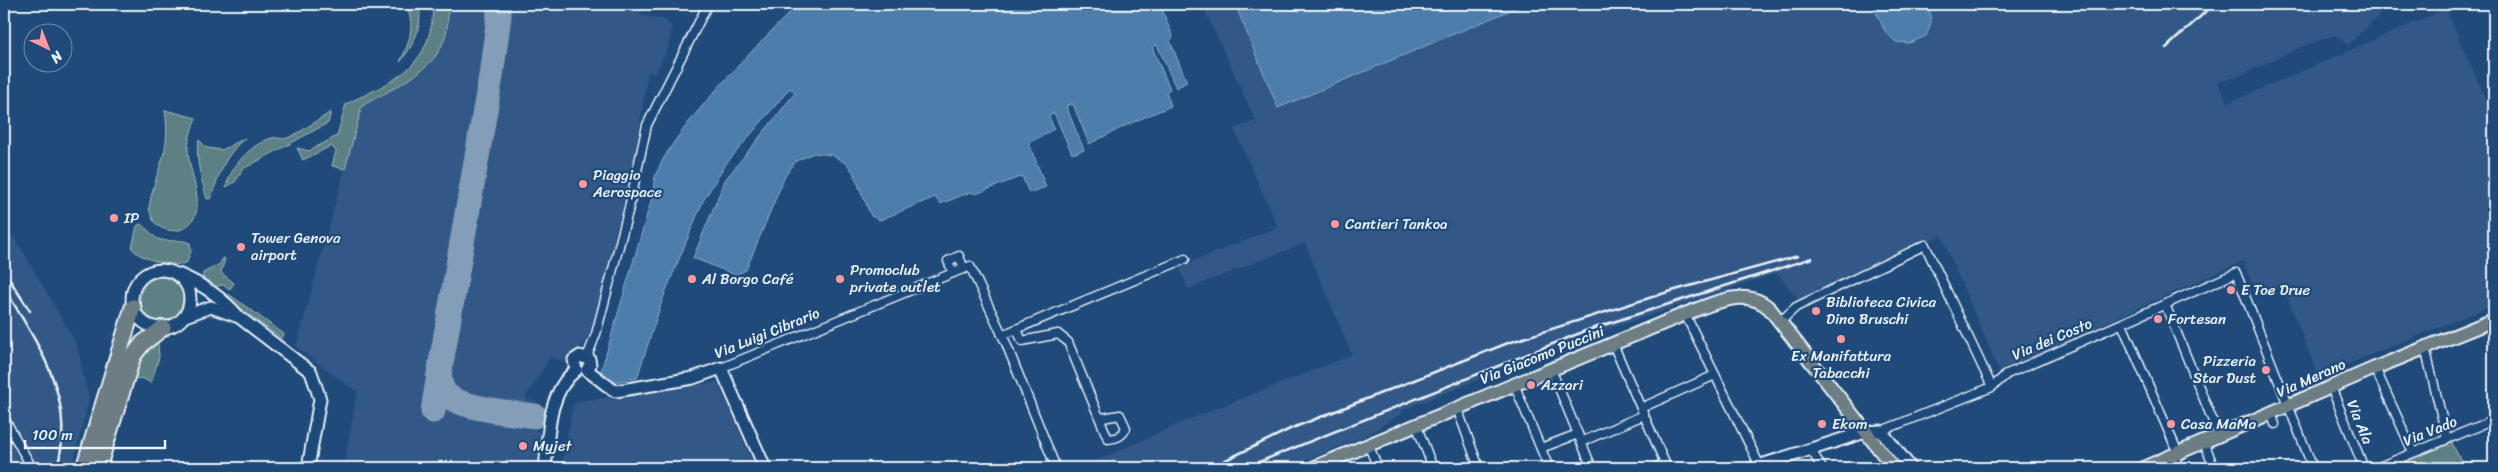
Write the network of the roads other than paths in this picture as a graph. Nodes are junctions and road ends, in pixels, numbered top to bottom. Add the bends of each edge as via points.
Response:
1 (708, 4) edge
2 (1185, 259) dead end
3 (964, 268) junction
4 (172, 272) junction
5 (953, 273) junction
6 (2165, 304) junction
7 (133, 308) junction
8 (1685, 314) junction
9 (185, 316) junction
10 (239, 317) junction
11 (2494, 320) edge
12 (1781, 321) junction
13 (2122, 324) junction
14 (163, 328) junction
15 (1017, 329) junction
16 (1002, 336) junction
17 (1613, 344) junction
18 (2425, 347) junction
19 (587, 357) joint
20 (721, 368) junction
21 (2375, 368) junction
22 (1551, 370) junction
23 (584, 371) junction
24 (1716, 375) junction
25 (1514, 384) junction
26 (1992, 387) junction
27 (2331, 387) junction
28 (2290, 405) junction
29 (1457, 408) junction
30 (1643, 411) junction
31 (1099, 416) junction
32 (4, 418) edge
33 (2494, 420) edge
34 (1416, 424) junction
35 (1881, 431) junction
36 (1865, 432) junction
37 (2219, 436) junction
38 (1579, 438) junction
39 (2447, 439) junction
40 (2204, 442) junction
41 (1368, 444) junction
42 (1541, 448) junction
43 (1810, 448) junction
44 (2413, 452) junction
45 (2176, 454) junction
46 (1054, 462) dead end
47 (1666, 466) edge
48 (1756, 466) edge
49 (1319, 467) edge
50 (32, 468) edge
51 (84, 468) edge
52 (98, 468) edge
53 (308, 468) edge
54 (545, 468) edge
55 (765, 468) edge
56 (1378, 468) edge
57 (1433, 468) edge
58 (1479, 468) edge
59 (1549, 468) edge
60 (1592, 468) edge
61 (1654, 468) edge
62 (1822, 468) edge
63 (1894, 468) edge
64 (1911, 468) edge
65 (2143, 468) edge
66 (2179, 468) edge
67 (2214, 468) edge
68 (2313, 468) edge
69 (2364, 468) edge
70 (2376, 468) edge

1 - 19 street via 647,126 629,208
2 - 15 street
3 - 5 street, Via Luigi Cibrario
3 - 5 street via 959,256 948,260
3 - 16 street via 970,266
4 - 7 street via 154,270 142,276 134,287
4 - 9 street via 183,280 190,294
4 - 10 street via 201,284 227,303
5 - 20 street, Via Luigi Cibrario
6 - 13 street, Via dei Costo
6 - 28 street, Via dei Costo via 2236,274
6 - 37 street
7 - 14 street via 144,323
7 - 51 highway
8 - 12 main road, Via Giacomo Puccini via 1744,297 1764,303
8 - 17 main road, Via Giacomo Puccini
8 - 24 street
9 - 10 street via 211,307
9 - 14 street
10 - 53 street via 302,364 316,382 320,399
11 - 18 main road, Via Merano
12 - 26 street via 1796,307 1925,246
12 - 36 main road, Via Giacomo Puccini
13 - 26 street, Via dei Costo via 2007,374
13 - 45 street
14 - 52 highway via 143,343 133,356
15 - 16 street
15 - 31 street via 1022,341 1058,334 1063,336
16 - 46 street
17 - 22 main road, Via Giacomo Puccini
17 - 30 street
18 - 21 main road, Via Merano
18 - 39 street
19 - 23 street via 590,365
20 - 23 street, Via Luigi Cibrario via 693,378 613,390
20 - 55 street
21 - 27 main road, Via Merano
21 - 44 street
22 - 25 main road, Via Giacomo Puccini
22 - 38 street
23 - 54 street via 563,382 555,398
24 - 30 street
24 - 48 street
25 - 29 main road, Via Giacomo Puccini
25 - 42 street
26 - 35 street, Via dei Costo
27 - 28 main road, Via Merano
27 - 69 street, Via Ala
28 - 37 main road, Via Merano via 2273,418
28 - 68 street
29 - 34 main road, Via Giacomo Puccini
29 - 58 street
30 - 38 street
30 - 47 street
31 - 31 street via 1120,416 1125,422 1123,434 1108,439
32 - 50 street
33 - 39 street, Via Vado
34 - 41 main road, Via Giacomo Puccini
34 - 57 street
35 - 36 street
35 - 64 street
36 - 43 street
36 - 63 main road, Via Giacomo Puccini
37 - 40 main road, Via Merano
38 - 42 street
38 - 60 street
39 - 44 street, Via Vado
40 - 45 main road, Via Merano
40 - 67 street
41 - 49 main road, Via Giacomo Puccini
41 - 56 street
42 - 59 street
43 - 48 street
43 - 62 street
44 - 70 street, Via Vado
45 - 65 main road, Via Merano
45 - 66 street
47 - 61 street

